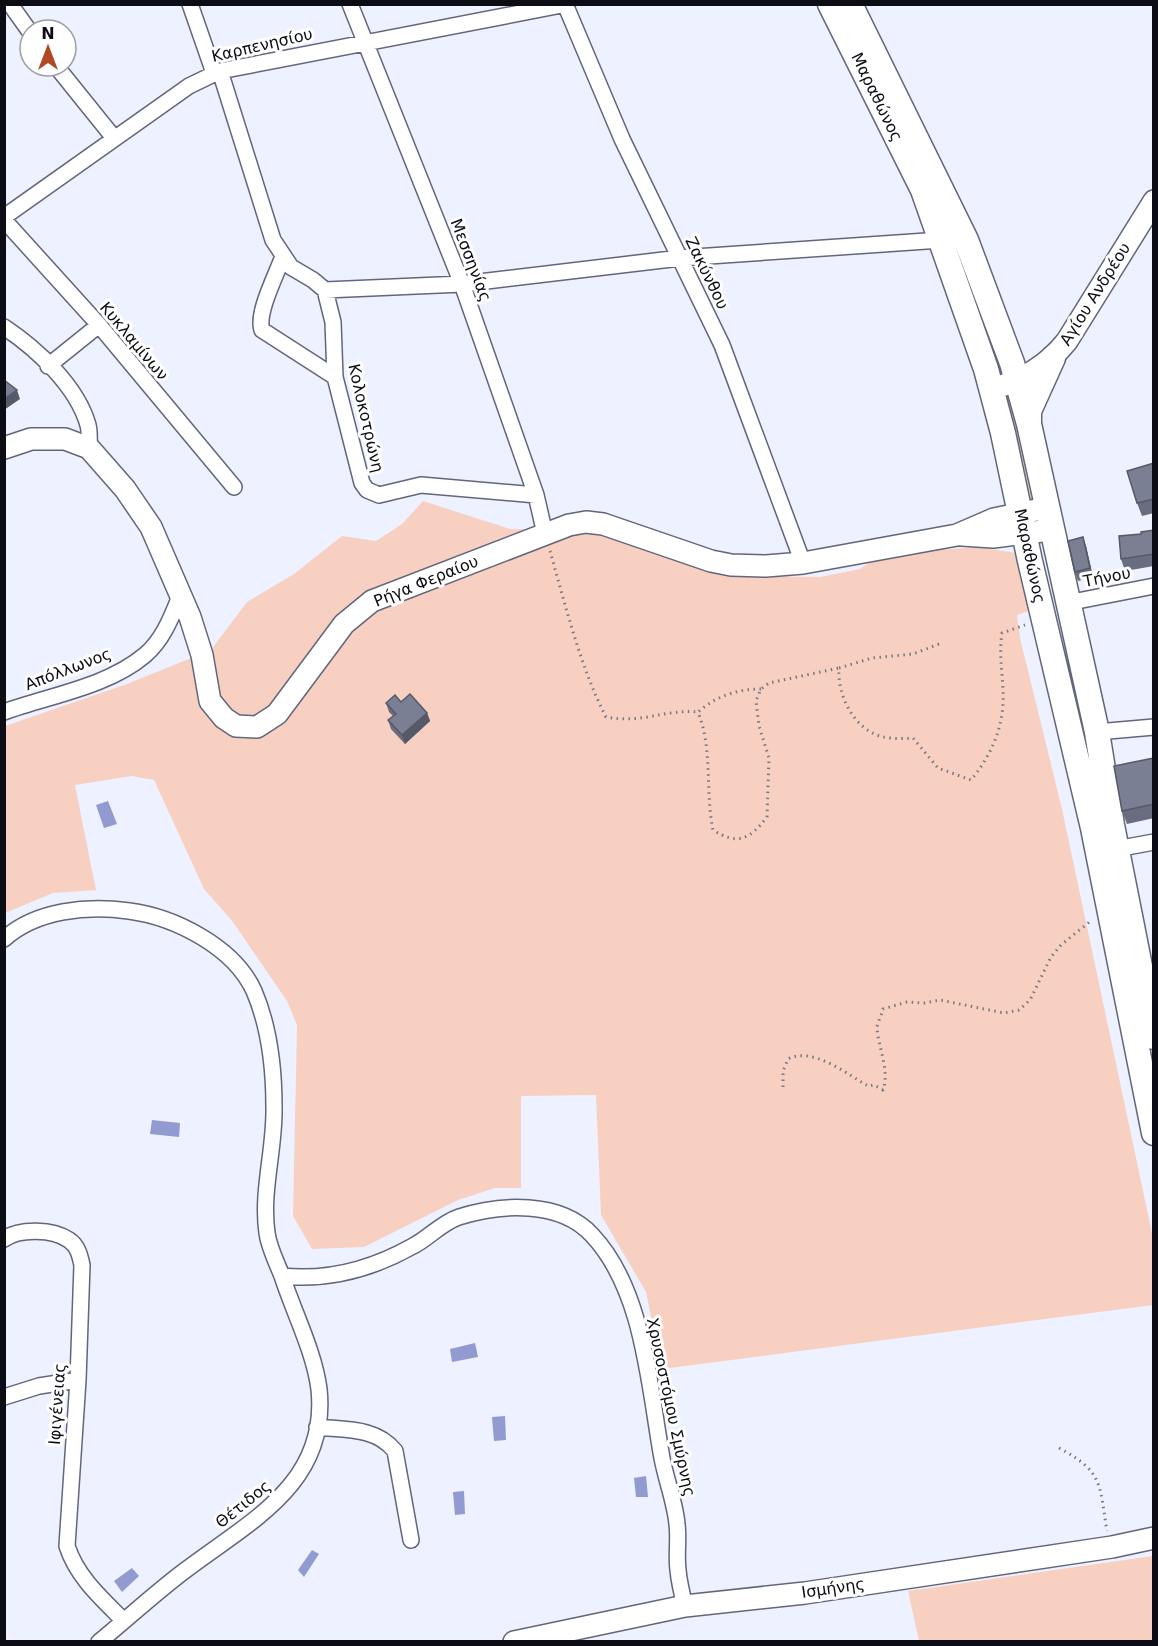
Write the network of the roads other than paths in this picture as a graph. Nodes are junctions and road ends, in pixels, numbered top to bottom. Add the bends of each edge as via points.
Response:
1 (10, 4) edge
2 (190, 4) edge
3 (350, 4) edge
4 (830, 4) edge
5 (850, 4) edge
6 (565, 5) edge
7 (20, 18) edge
8 (363, 42) junction
9 (217, 72) junction
10 (66, 78) edge
11 (114, 138) junction
12 (1154, 201) edge
13 (4, 218) edge
14 (941, 240) junction
15 (283, 256) junction
16 (680, 258) junction
17 (462, 284) junction
18 (325, 290) junction
19 (99, 325) junction
20 (4, 327) edge
21 (1053, 358) junction
22 (48, 366) junction
23 (335, 377) junction
24 (1017, 382) junction
25 (992, 389) junction
26 (1029, 424) junction
27 (4, 448) edge
28 (89, 448) junction
29 (234, 488) dead end
30 (536, 495) junction
31 (1048, 519) junction
32 (1023, 523) junction
33 (545, 534) junction
34 (802, 562) junction
35 (1154, 586) edge
36 (180, 596) junction
37 (1067, 603) junction
38 (4, 712) edge
39 (1154, 727) edge
40 (1097, 732) junction
41 (1154, 842) edge
42 (1116, 849) junction
43 (4, 939) edge
44 (1150, 1000) edge
45 (1154, 1037) edge
46 (1154, 1133) edge
47 (4, 1239) edge
48 (282, 1276) junction
49 (78, 1380) junction
50 (4, 1397) edge
51 (317, 1427) junction
52 (1154, 1538) edge
53 (411, 1540) dead end
54 (685, 1606) junction
55 (124, 1621) junction
56 (99, 1641) edge
57 (514, 1641) edge

1 - 7 street
2 - 9 street
3 - 8 street, Μεσσηνίας
4 - 14 main road, Μαραθώνος via 923,190
5 - 24 main road, Μαραθώνος via 966,240
6 - 8 street, Καρπενησίου
6 - 16 street, Ζακύνθου via 622,140
8 - 9 street, Καρπενησίου
8 - 17 street, Μεσσηνίας
9 - 11 street, Καρπενησίου via 189,86
9 - 15 street via 273,240
10 - 11 street
11 - 13 street, Καρπενησίου
12 - 21 street, Αγίου Ανδρέου
13 - 19 street, Κυκλαμίνων
14 - 16 street
14 - 25 main road, Μαραθώνος
15 - 18 street via 291,267
15 - 23 street via 264,308 262,330
16 - 17 street
16 - 34 street, Ζακύνθου via 722,345
17 - 18 street
17 - 30 street, Μεσσηνίας
18 - 23 street, Κολοκοτρώνη via 333,322
19 - 22 street
19 - 29 street, Κυκλαμίνων
20 - 22 street via 26,342
21 - 24 street, Αγίου Ανδρέου
21 - 26 main road via 1029,411
22 - 28 street via 78,405 88,426
23 - 30 street, Κολοκοτρώνη via 367,490 379,495 421,484
24 - 25 street, Αγίου Ανδρέου
24 - 26 main road, Μαραθώνος
25 - 32 main road, Μαραθώνος
26 - 31 main road, Μαραθώνος
27 - 28 street via 32,439 65,439
28 - 36 street, Ρήγα Φεραίου via 125,489 151,527
30 - 33 street, Μεσσηνίας
31 - 32 street, Ρήγα Φεραίου
31 - 37 main road, Μαραθώνος
32 - 34 street, Ρήγα Φεραίου via 993,537 957,535
32 - 46 main road, Μαραθώνος via 1094,828
33 - 34 street, Ρήγα Φεραίου via 586,522 731,565
33 - 36 street, Ρήγα Φεραίου via 372,601 344,624 277,714 257,727 236,726 210,701 202,655
35 - 37 street, Τήνου
36 - 38 street, Απόλλωνος via 168,625 146,654 108,677
37 - 40 main road, Μαραθώνος
39 - 40 street
40 - 42 main road, Μαραθώνος
41 - 42 street
42 - 44 main road, Μαραθώνος
43 - 48 street via 16,928 44,916 114,909 145,913 193,931 233,963 253,990 269,1042 274,1107 267,1178 267,1234
44 - 45 main road, Μαραθώνος
47 - 49 street, Ιφιγένειας via 23,1232 47,1233 69,1240 79,1251 82,1265
48 - 51 street, Θέτιδος via 312,1361 318,1389
48 - 54 street, Χρυσοστόμου Σμύρνης via 309,1279 342,1275 415,1246 457,1218 515,1207 544,1210 570,1219 592,1234 619,1274 638,1324 677,1523 678,1570
49 - 50 street
49 - 55 street, Ιφιγένειας via 67,1546 79,1572
51 - 53 street via 375,1433 387,1440 395,1451
51 - 55 street, Θέτιδος via 298,1478 280,1500 182,1572
52 - 54 street, Ισμήνης via 804,1593
54 - 57 street, Ισμήνης
55 - 56 street, Θέτιδος

